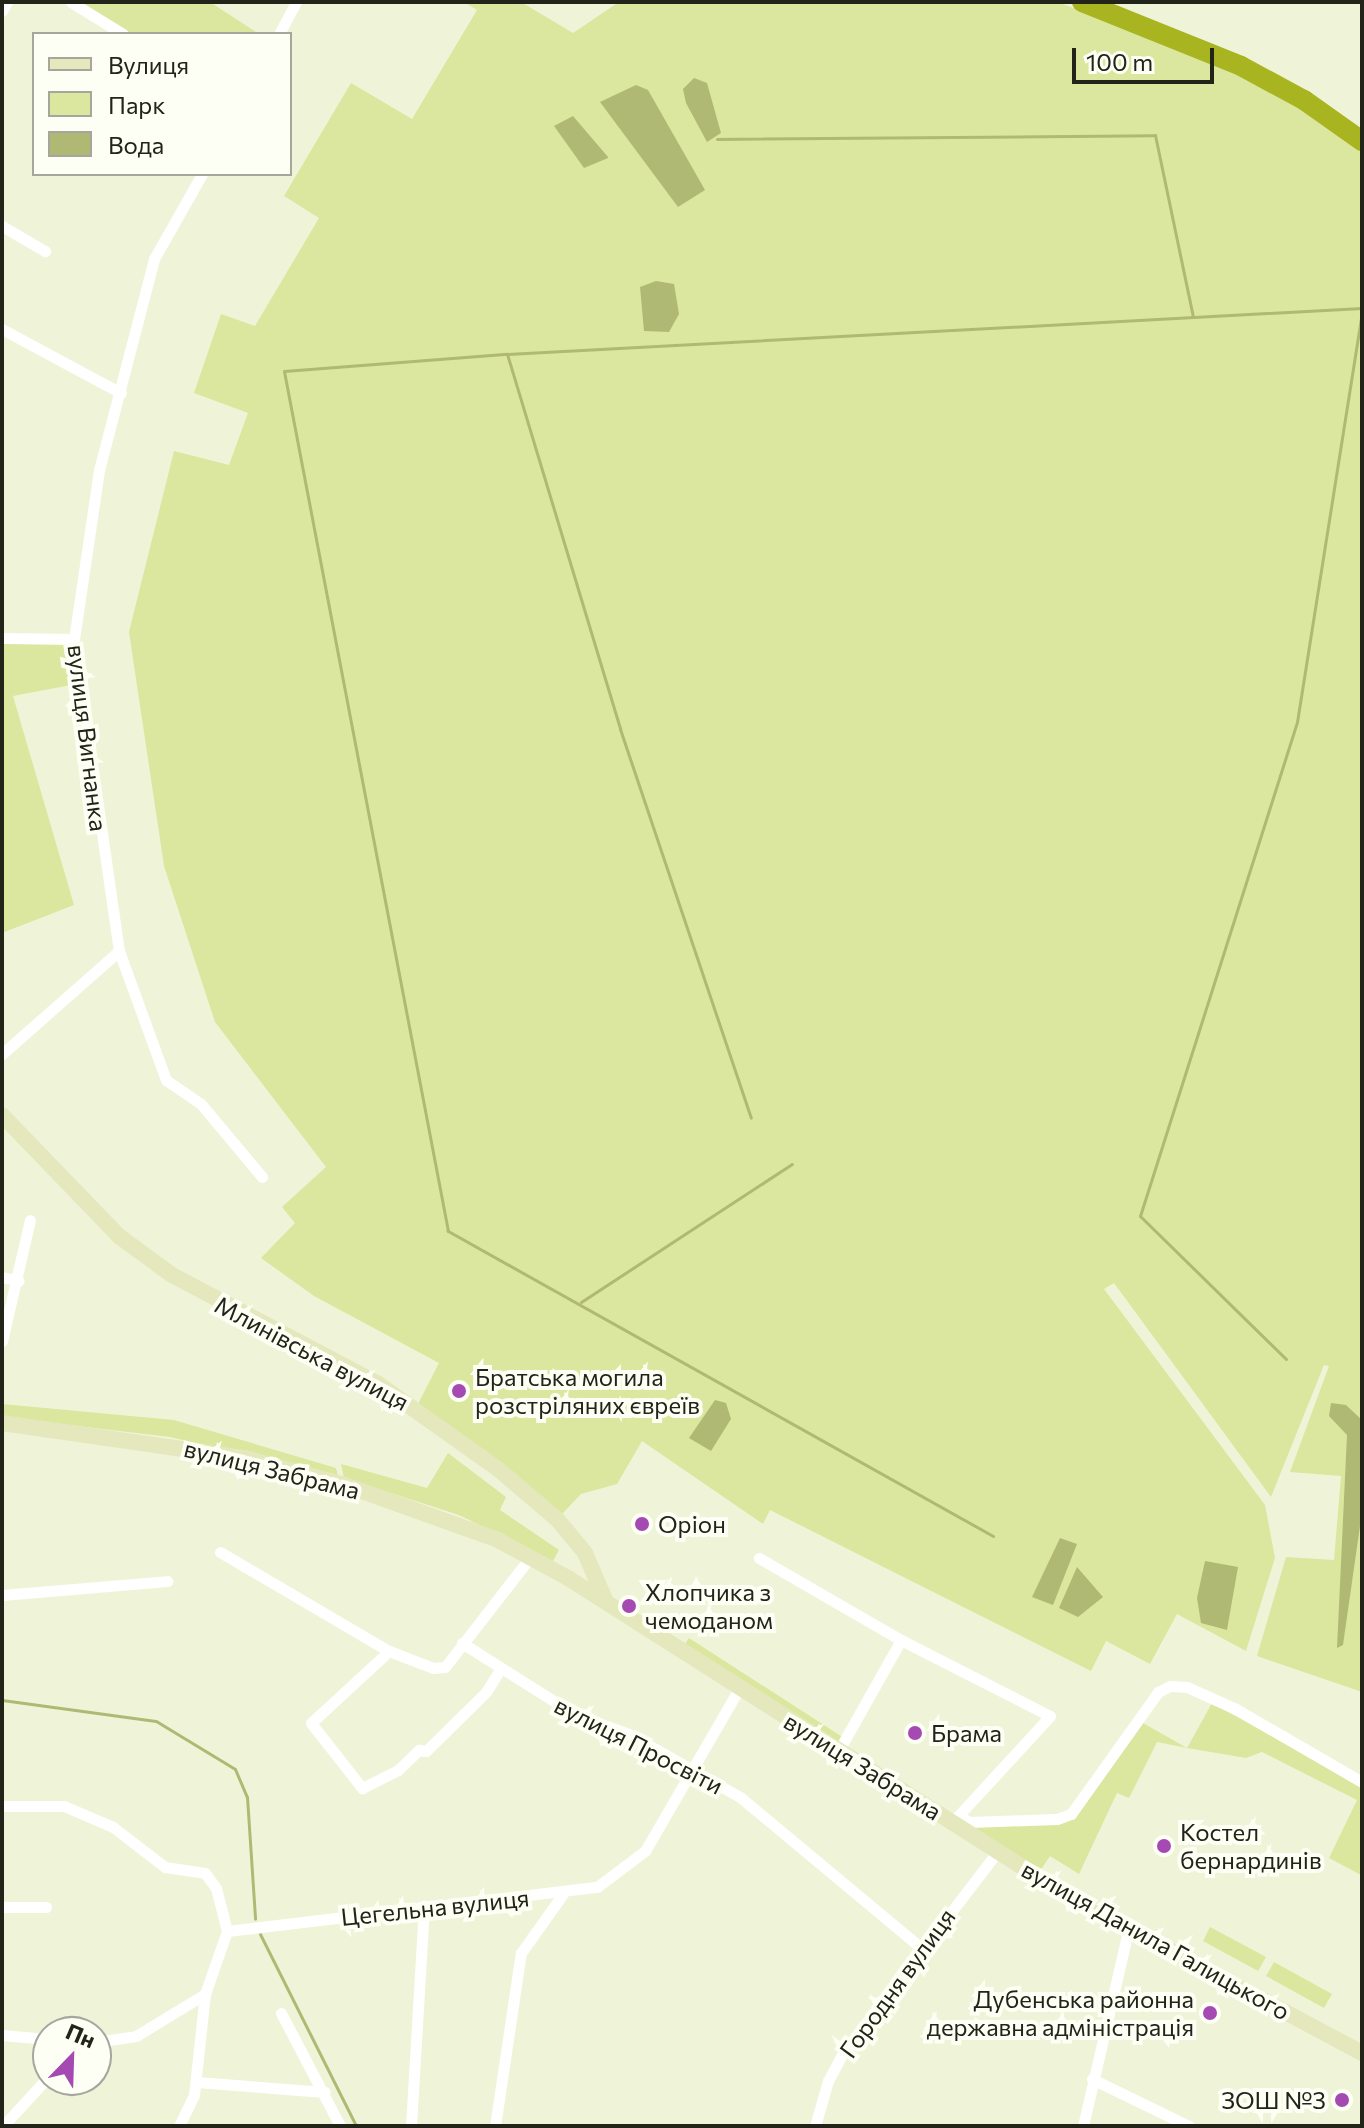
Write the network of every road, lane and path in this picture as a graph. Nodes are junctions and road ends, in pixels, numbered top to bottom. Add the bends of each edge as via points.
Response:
1 (7, 2) edge
2 (71, 2) edge
3 (296, 2) edge
4 (1082, 2) edge
5 (2, 11) edge
6 (120, 32) edge
7 (280, 32) edge
8 (1362, 141) edge
9 (201, 176) edge
10 (2, 226) edge
11 (45, 251) dead end
12 (2, 329) edge
13 (121, 393) junction
14 (2, 638) edge
15 (74, 639) junction
16 (119, 951) junction
17 (2, 1054) edge
18 (2, 1115) edge
19 (262, 1177) dead end
20 (30, 1220) dead end
21 (2, 1277) edge
22 (19, 1281) junction
23 (2, 1341) edge
24 (2, 1423) edge
25 (220, 1552) dead end
26 (531, 1556) junction
27 (759, 1558) dead end
28 (167, 1581) dead end
29 (2, 1595) edge
30 (606, 1602) junction
31 (901, 1640) junction
32 (462, 1643) junction
33 (389, 1651) junction
34 (500, 1670) junction
35 (740, 1687) junction
36 (839, 1750) junction
37 (695, 1769) junction
38 (1362, 1782) edge
39 (2, 1806) edge
40 (955, 1819) junction
41 (998, 1851) junction
42 (563, 1894) junction
43 (424, 1905) junction
44 (2, 1907) edge
45 (46, 1907) dead end
46 (1129, 1927) junction
47 (227, 1931) junction
48 (920, 1947) junction
49 (205, 1994) junction
50 (281, 2013) dead end
51 (2, 2035) edge
52 (32, 2038) edge
53 (112, 2040) edge
54 (1362, 2053) edge
55 (1092, 2079) junction
56 (196, 2082) junction
57 (325, 2092) junction
58 (32, 2094) edge
59 (1086, 2125) edge
60 (3, 2126) edge
61 (179, 2126) edge
62 (340, 2126) edge
63 (411, 2126) edge
64 (495, 2126) edge
65 (815, 2126) edge
66 (1189, 2126) edge

1 - 5 street
2 - 6 street
3 - 7 street
4 - 8 highway via 1241,66 1304,100
9 - 13 street, вулиця Вигнанка via 154,259
10 - 11 street
12 - 13 street
13 - 15 street, вулиця Вигнанка via 96,484
14 - 15 street
15 - 16 street, вулиця Вигнанка
16 - 17 street
16 - 19 street, вулиця Вигнанка via 166,1080 201,1104
18 - 30 main road, Млинівська вулиця via 120,1237 172,1275 377,1383 498,1469 557,1519 585,1553
20 - 22 street
21 - 22 street
22 - 23 street
24 - 26 main road, вулиця Забрама via 245,1458 457,1522
25 - 33 street
26 - 30 main road, вулиця Забрама
26 - 32 street
27 - 31 street
28 - 29 street
30 - 35 main road, вулиця Забрама
31 - 36 street
31 - 40 street via 1050,1716
32 - 33 street via 445,1667 433,1668
32 - 34 street, вулиця Просвіти
33 - 34 street via 311,1723 362,1788 398,1770 419,1750 426,1751 486,1692
34 - 37 street, вулиця Просвіти via 576,1715 629,1734
35 - 36 main road, вулиця Забрама
35 - 37 street, Цегельна вулиця
36 - 40 main road, вулиця Забрама
37 - 42 street, Цегельна вулиця via 645,1851 597,1887
37 - 48 street, вулиця Просвіти via 740,1797
38 - 40 street via 1236,1709 1187,1687 1170,1686 1158,1692 1071,1814 1057,1819
39 - 47 street via 64,1806 113,1827 165,1867 205,1873 216,1888
40 - 41 main road, вулиця Данила Галицького
41 - 46 main road, вулиця Данила Галицького
41 - 48 street, Городня вулиця
42 - 43 street, Цегельна вулиця
42 - 64 street via 521,1953
43 - 47 street, Цегельна вулиця
43 - 63 street
44 - 45 street
46 - 54 main road, вулиця Данила Галицького
46 - 55 street
47 - 49 street
48 - 65 street, Городня вулиця via 843,2053
49 - 53 street via 136,2036
49 - 56 street
50 - 57 street
51 - 52 street
55 - 59 street
55 - 66 street
56 - 57 street
56 - 61 street
57 - 62 street
58 - 60 street

